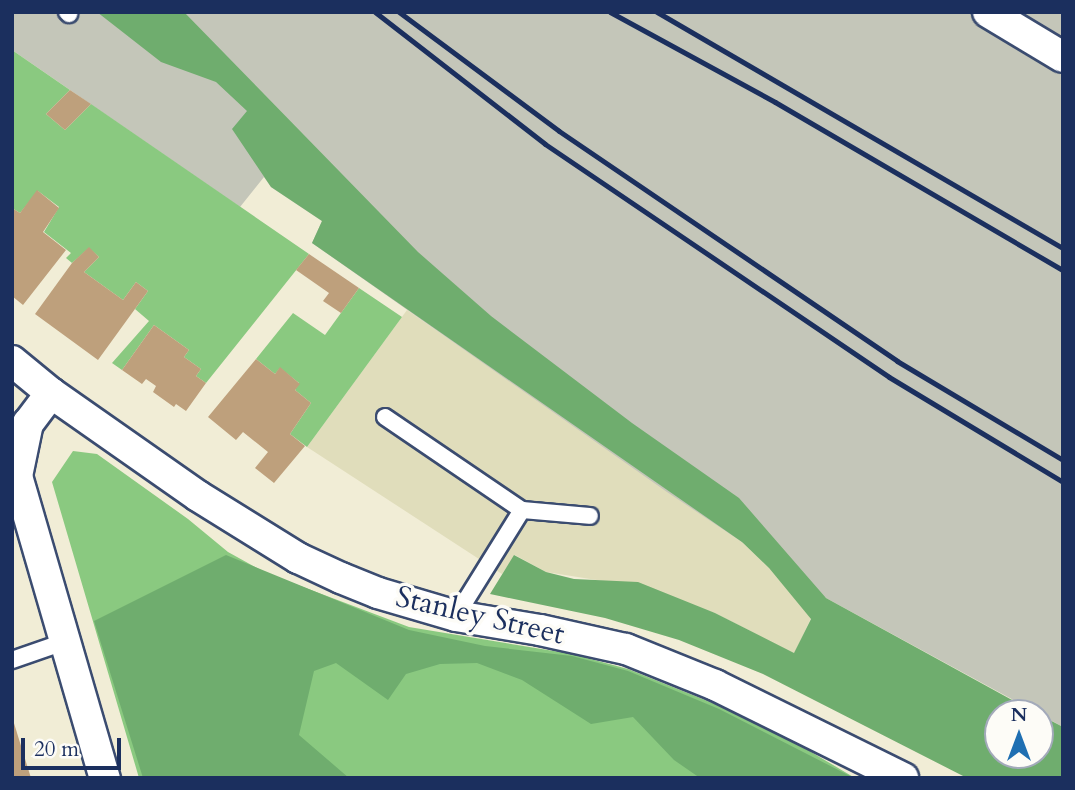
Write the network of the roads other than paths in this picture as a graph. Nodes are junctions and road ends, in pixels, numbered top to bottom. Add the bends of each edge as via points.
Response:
1 (988, 12) edge
2 (1063, 57) edge
3 (12, 361) edge
4 (51, 393) junction
5 (385, 417) dead end
6 (522, 510) junction
7 (590, 516) dead end
8 (456, 616) junction
9 (64, 642) junction
10 (12, 660) edge
11 (105, 778) edge
12 (903, 778) edge

1 - 2 street
3 - 4 street, Stanley Street
4 - 8 street, Stanley Street via 198,496 298,558 379,593
4 - 9 street via 29,423 16,477
5 - 6 lane
6 - 7 lane
6 - 8 lane
8 - 12 street, Stanley Street via 626,649 715,685
9 - 10 lane
9 - 11 street

